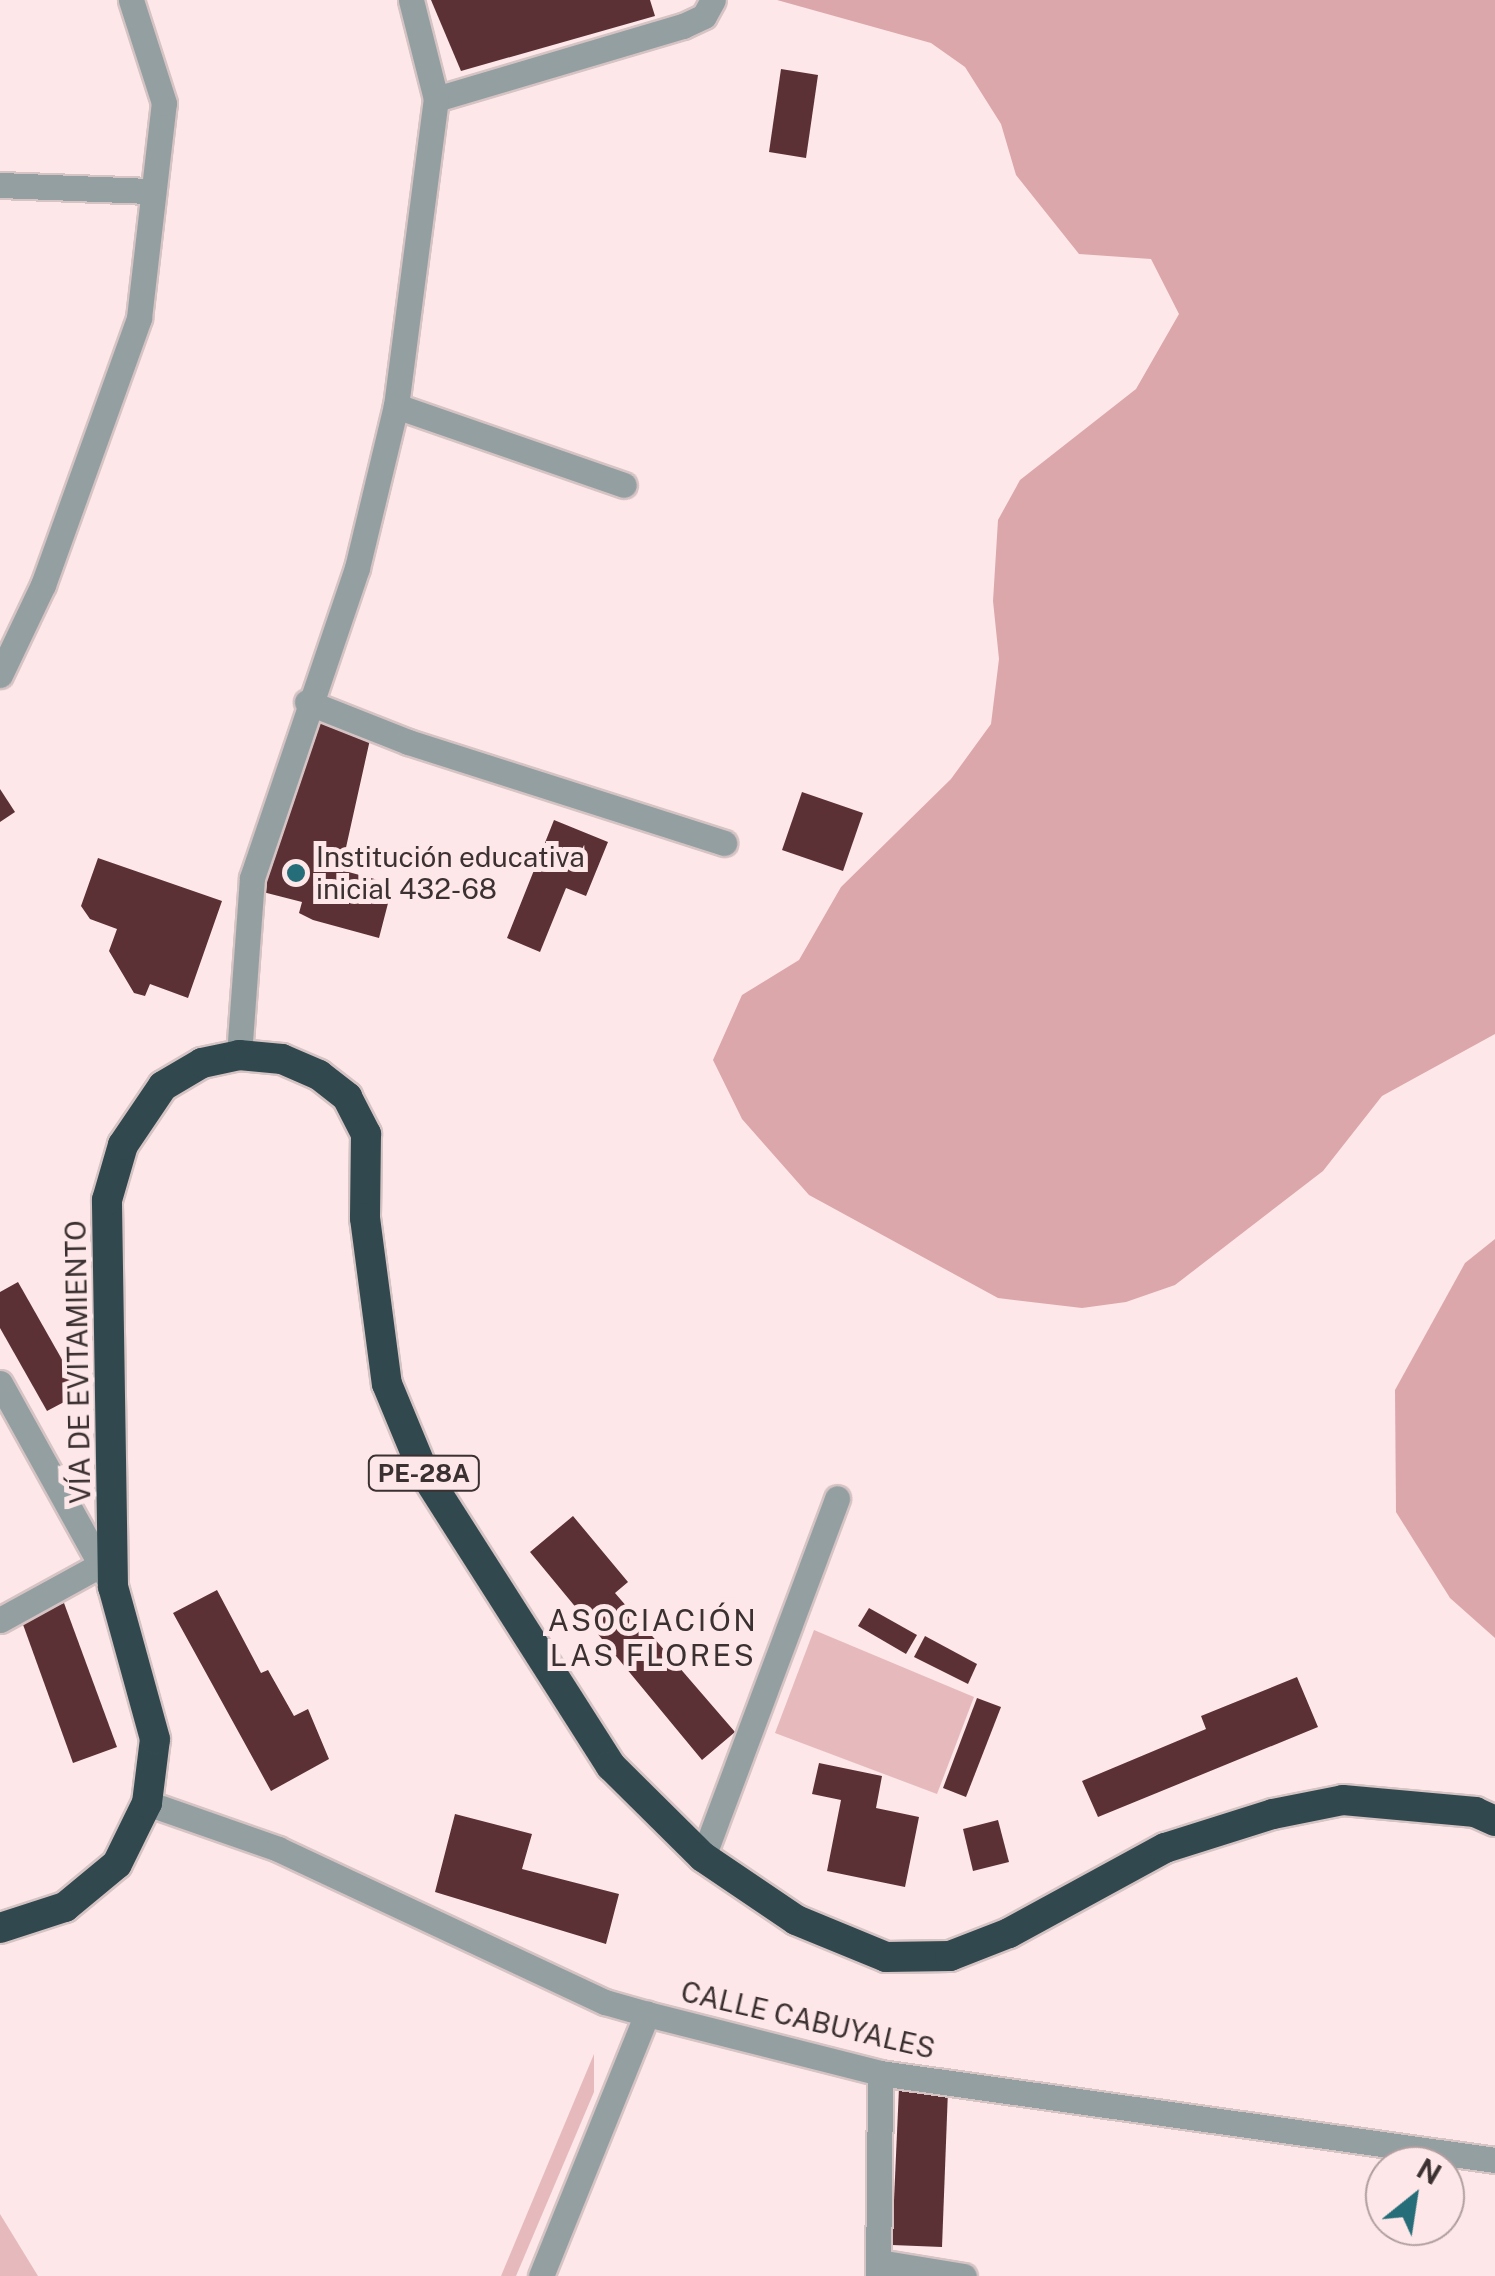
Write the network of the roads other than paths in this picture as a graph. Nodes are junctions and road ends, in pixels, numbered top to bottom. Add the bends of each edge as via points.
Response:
1 (131, 0) edge
2 (412, 0) edge
3 (713, 0) edge
4 (436, 100) junction
5 (0, 185) edge
6 (149, 191) junction
7 (396, 406) junction
8 (624, 484) dead end
9 (0, 674) edge
10 (307, 702) junction
11 (724, 843) dead end
12 (240, 1056) junction
13 (0, 1382) edge
14 (837, 1498) dead end
15 (106, 1576) junction
16 (0, 1620) edge
17 (147, 1803) junction
18 (1495, 1821) edge
19 (702, 1857) junction
20 (0, 1928) edge
21 (646, 2014) junction
22 (880, 2073) junction
23 (1495, 2160) edge
24 (879, 2269) edge
25 (541, 2276) edge
26 (964, 2276) edge

1 - 6 street via 164,103
2 - 4 street
3 - 4 street via 704,16 683,26
4 - 7 street
5 - 6 street
6 - 9 street via 140,318 50,568
7 - 8 street
7 - 10 street via 357,568
10 - 11 street via 408,742
10 - 12 street via 252,878
12 - 15 highway, VÍA DE EVITAMIENTO / PE-28A via 202,1063 163,1086 123,1145 107,1200
12 - 19 highway, VÍA DE EVITAMIENTO / PE-28A via 282,1059 347,1098 366,1134 365,1218 387,1384 423,1471 611,1766
13 - 15 street
14 - 19 street
15 - 16 street
15 - 17 highway, VÍA DE EVITAMIENTO / PE-28A via 155,1739
17 - 20 highway, VÍA DE EVITAMIENTO / PE-28A via 117,1864 65,1908
17 - 21 street, CALLE CABUYALES via 278,1850 605,2002
18 - 19 highway, VÍA DE EVITAMIENTO / PE-28A via 1474,1812 1343,1800 1273,1814 1166,1848 1009,1934 950,1956 886,1957 796,1920
21 - 22 street, CALLE CABUYALES
21 - 25 street
22 - 23 street, CALLE CABUYALES
22 - 24 street
24 - 26 street

